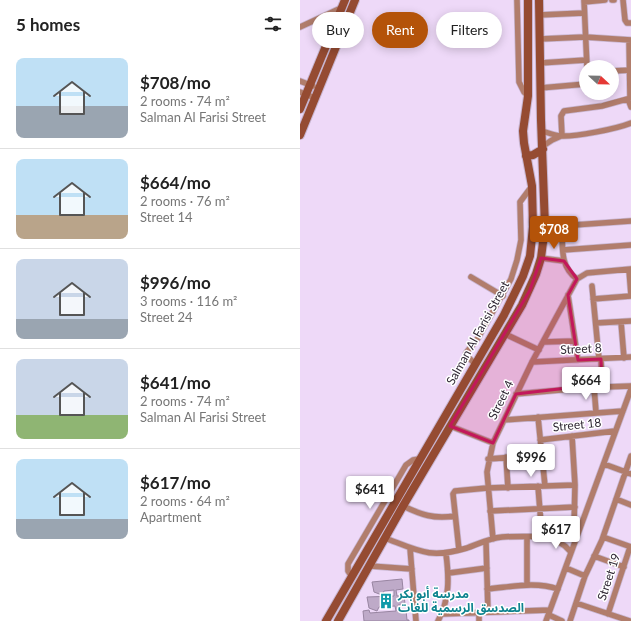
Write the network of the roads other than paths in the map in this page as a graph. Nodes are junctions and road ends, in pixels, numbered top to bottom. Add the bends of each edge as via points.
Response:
1 (355, 0) edge
2 (517, 0) edge
3 (528, 0) edge
4 (539, 0) edge
5 (605, 0) edge
6 (624, 0) edge
7 (584, 1) edge
8 (343, 4) edge
9 (584, 13) junction
10 (539, 15) junction
11 (631, 23) edge
12 (300, 27) edge
13 (585, 37) junction
14 (540, 39) junction
15 (630, 40) edge
16 (579, 60) edge
17 (586, 60) edge
18 (540, 63) junction
19 (630, 70) edge
20 (619, 71) edge
21 (300, 81) edge
22 (310, 85) junction
23 (579, 85) edge
24 (540, 88) junction
25 (319, 89) junction
26 (303, 93) edge
27 (528, 96) junction
28 (315, 98) junction
29 (630, 98) edge
30 (631, 106) edge
31 (300, 109) edge
32 (524, 118) junction
33 (541, 120) junction
34 (631, 123) edge
35 (542, 131) junction
36 (300, 135) edge
37 (562, 136) junction
38 (543, 148) junction
39 (526, 156) junction
40 (532, 186) junction
41 (631, 221) edge
42 (562, 226) junction
43 (545, 227) junction
44 (631, 245) edge
45 (563, 250) junction
46 (542, 258) junction
47 (564, 261) junction
48 (630, 270) edge
49 (471, 277) dead end
50 (576, 280) junction
51 (592, 286) dead end
52 (568, 295) junction
53 (503, 296) junction
54 (631, 296) edge
55 (593, 300) junction
56 (631, 321) edge
57 (621, 322) junction
58 (596, 324) junction
59 (505, 334) junction
60 (575, 341) junction
61 (543, 342) junction
62 (539, 350) junction
63 (631, 357) edge
64 (624, 358) junction
65 (600, 359) junction
66 (578, 360) junction
67 (532, 362) junction
68 (475, 364) junction
69 (601, 385) junction
70 (631, 386) edge
71 (594, 387) junction
72 (631, 389) edge
73 (516, 394) junction
74 (623, 411) junction
75 (596, 412) junction
76 (538, 417) junction
77 (504, 420) junction
78 (450, 426) junction
79 (615, 431) junction
80 (572, 436) junction
81 (540, 440) junction
82 (493, 442) junction
83 (542, 455) junction
84 (631, 456) edge
85 (506, 457) junction
86 (488, 459) junction
87 (604, 464) junction
88 (628, 473) edge
89 (575, 485) junction
90 (538, 486) junction
91 (545, 486) junction
92 (487, 488) junction
93 (508, 488) junction
94 (616, 499) junction
95 (631, 505) edge
96 (403, 506) junction
97 (575, 507) junction
98 (539, 509) junction
99 (490, 511) junction
100 (455, 516) junction
101 (578, 533) junction
102 (527, 537) junction
103 (546, 537) junction
104 (602, 537) junction
105 (385, 538) junction
106 (493, 539) junction
107 (486, 541) junction
108 (630, 547) edge
109 (410, 548) junction
110 (459, 550) junction
111 (571, 552) junction
112 (446, 554) junction
113 (594, 556) junction
114 (370, 566) junction
115 (624, 567) junction
116 (487, 568) junction
117 (566, 568) junction
118 (412, 569) junction
119 (449, 573) junction
120 (585, 576) junction
121 (527, 585) junction
122 (487, 589) junction
123 (558, 589) junction
124 (576, 603) junction
125 (488, 612) junction
126 (479, 613) junction
127 (442, 614) junction
128 (608, 614) junction
129 (548, 616) edge
130 (614, 619) edge
131 (326, 621) edge
132 (338, 621) edge
133 (416, 621) edge
134 (438, 621) edge
135 (479, 621) edge
136 (562, 621) edge
137 (570, 621) edge
138 (630, 621) edge

1 - 25 street
2 - 27 street via 519,82
3 - 27 street, Salman Al Farisi Street
4 - 10 street, Salman Al Farisi Street
5 - 7 street
6 - 11 street via 625,20
7 - 9 street
8 - 12 street
8 - 22 street
9 - 10 street
9 - 13 street
10 - 14 street, Salman Al Farisi Street
13 - 14 street
13 - 15 street
13 - 17 street
14 - 18 street, Salman Al Farisi Street
15 - 19 street
16 - 18 street
18 - 24 street, Salman Al Farisi Street
19 - 20 street
19 - 29 street
21 - 22 street
22 - 25 street
22 - 26 street
23 - 24 street
24 - 33 street, Salman Al Farisi Street
25 - 28 street
26 - 28 street
26 - 31 street
27 - 32 street, Salman Al Farisi Street
28 - 36 street
29 - 30 street
29 - 37 street via 602,106 564,111 561,116
32 - 33 street
32 - 39 street, Salman Al Farisi Street
33 - 35 street, Salman Al Farisi Street
34 - 37 street
35 - 37 street
35 - 38 street, Salman Al Farisi Street
37 - 38 street
38 - 39 street via 537,154
38 - 43 street, Salman Al Farisi Street
39 - 40 street, Salman Al Farisi Street
40 - 53 street via 520,202 521,240 511,279
40 - 68 street, Salman Al Farisi Street via 533,227 530,256 515,296
41 - 42 street
42 - 43 street
42 - 45 street
43 - 46 street, Salman Al Farisi Street
44 - 45 street
45 - 47 street
46 - 47 street
46 - 59 street, Salman Al Farisi Street via 530,290
47 - 50 street via 566,268
48 - 50 street via 586,273
48 - 54 street
49 - 53 street
50 - 52 street, Street 4
51 - 55 street
52 - 60 street
52 - 61 street, Street 4
53 - 68 street via 466,353
54 - 55 street
55 - 58 street
56 - 57 street
57 - 58 street
57 - 64 street
58 - 65 street
59 - 62 street
59 - 78 street, Salman Al Farisi Street
60 - 61 street
60 - 66 street
61 - 62 street, Street 4
62 - 67 street, Street 4
63 - 64 street, Street 8
64 - 65 street, Street 8
65 - 66 street, Street 8
65 - 69 street
66 - 67 street, Street 8
67 - 73 street, Street 4
68 - 131 street, Salman Al Farisi Street
69 - 70 street
69 - 71 street
71 - 73 street
71 - 75 street
72 - 74 street
73 - 77 street, Street 4
74 - 75 street
74 - 79 street
75 - 76 street
76 - 77 street
76 - 81 street
77 - 82 street, Street 4
78 - 82 street
78 - 96 street, Salman Al Farisi Street
79 - 80 street, Street 18
79 - 87 street
80 - 81 street, Street 18
80 - 89 street
81 - 83 street
82 - 86 street, Street 4
83 - 85 street
83 - 91 street
84 - 88 street
85 - 86 street
85 - 93 street
86 - 92 street, Street 4
87 - 88 street
87 - 101 street
88 - 94 street
89 - 91 street
89 - 97 street
90 - 91 street
90 - 93 street
90 - 98 street
92 - 93 street
92 - 99 street, Street 4
92 - 100 street via 453,492
94 - 95 street
94 - 104 street
96 - 100 street via 421,515
96 - 105 street, Salman Al Farisi Street
97 - 98 street
97 - 103 street via 573,529
98 - 99 street
98 - 103 street
99 - 106 street, Street 4
100 - 110 street
101 - 103 street
101 - 111 street
102 - 103 street
102 - 106 street
102 - 121 street
103 - 111 street via 562,544
104 - 108 street
104 - 113 street
105 - 109 street
105 - 114 street, Salman Al Farisi Street
106 - 107 street
107 - 110 street
107 - 116 street
108 - 115 street, Street 19
109 - 112 street via 421,552
109 - 118 street
110 - 112 street
111 - 117 street
112 - 119 street
113 - 115 street
113 - 120 street
114 - 118 street
114 - 132 street, Salman Al Farisi Street
115 - 128 street, Street 19
116 - 119 street
116 - 122 street
117 - 120 street
117 - 123 street
118 - 133 street
119 - 127 street via 448,594
120 - 124 street
121 - 122 street
121 - 123 street via 538,584
122 - 125 street
123 - 129 street
124 - 128 street
124 - 137 street
125 - 126 street
125 - 129 street
126 - 127 street
126 - 135 street
127 - 134 street
128 - 130 street
129 - 136 street
130 - 138 street

